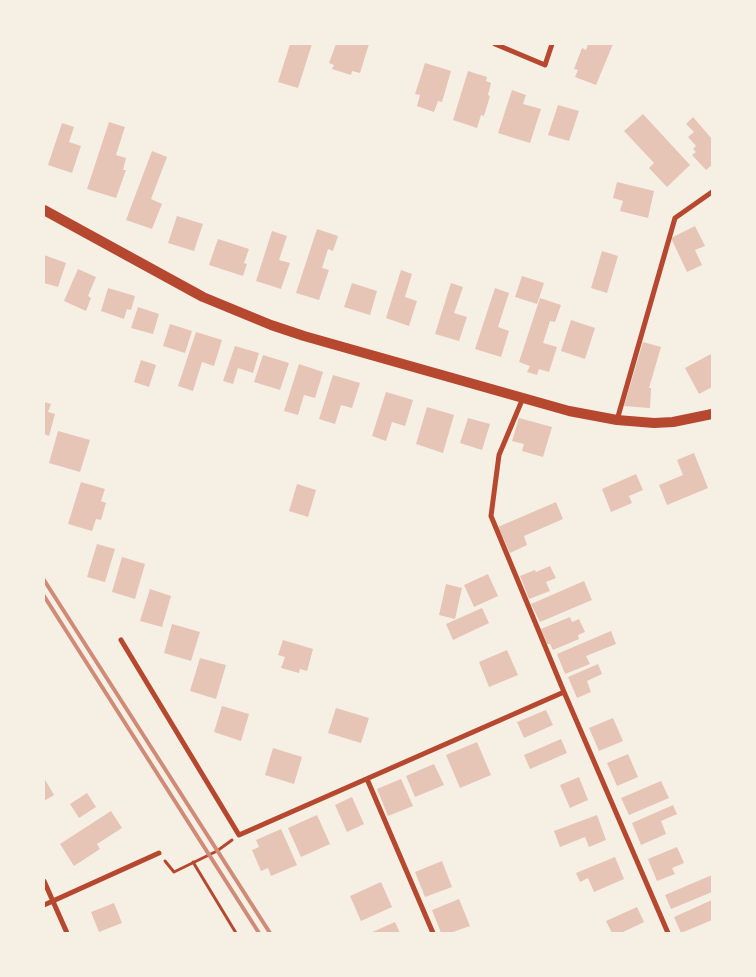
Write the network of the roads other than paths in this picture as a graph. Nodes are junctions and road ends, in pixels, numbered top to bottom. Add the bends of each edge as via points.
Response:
1 (495, 44) edge
2 (552, 44) edge
3 (712, 192) edge
4 (44, 210) edge
5 (523, 398) junction
6 (712, 414) edge
7 (617, 420) junction
8 (121, 640) dead end
9 (564, 692) junction
10 (367, 779) junction
11 (159, 852) road end
12 (44, 881) edge
13 (54, 901) junction
14 (44, 905) edge
15 (67, 933) edge
16 (432, 933) edge
17 (668, 933) edge

1 - 2 street via 545,65
3 - 7 street via 675,218
4 - 5 main road via 172,281 263,322
5 - 7 main road
5 - 9 street via 499,455 491,516
6 - 7 main road via 673,422
8 - 10 street via 239,835
9 - 10 street
9 - 17 street
10 - 16 street
11 - 13 street
12 - 13 street
13 - 14 street
13 - 15 street

